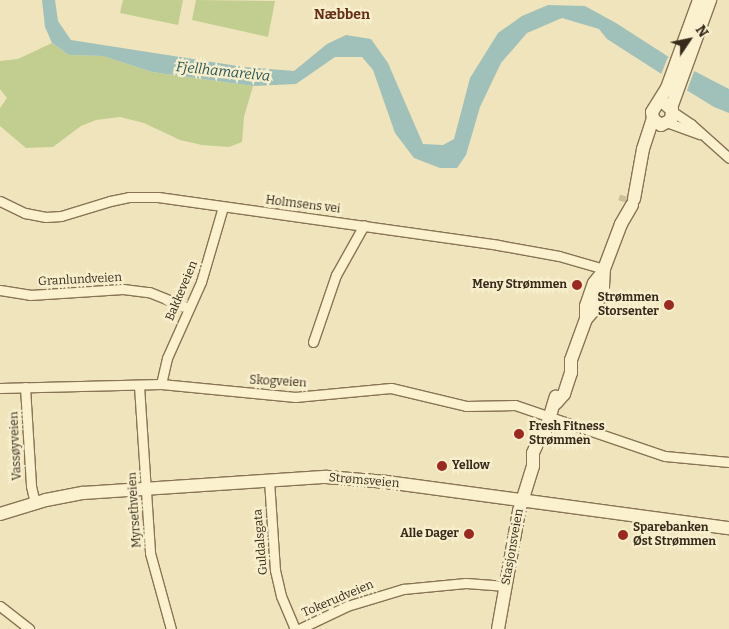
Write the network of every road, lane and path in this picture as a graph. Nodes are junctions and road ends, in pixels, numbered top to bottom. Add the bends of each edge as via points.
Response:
1 (699, 0) edge
2 (710, 0) edge
3 (682, 62) junction
4 (672, 90) junction
5 (666, 117) junction
6 (729, 158) edge
7 (0, 201) edge
8 (223, 207) junction
9 (364, 226) junction
10 (604, 271) junction
11 (0, 290) edge
12 (189, 308) junction
13 (313, 342) dead end
14 (161, 384) junction
15 (139, 386) junction
16 (0, 388) edge
17 (25, 388) junction
18 (551, 417) junction
19 (729, 462) edge
20 (269, 480) junction
21 (145, 488) junction
22 (522, 500) junction
23 (35, 503) junction
24 (0, 514) edge
25 (729, 528) edge
26 (506, 586) junction
27 (0, 606) edge
28 (29, 629) edge
29 (171, 629) edge
30 (297, 629) edge
31 (498, 629) edge

1 - 3 main road, Stasjonsveien
2 - 3 main road, Stasjonsveien
3 - 4 main road, Stasjonsveien
4 - 5 main road, Stasjonsveien
4 - 5 main road, Stasjonsveien via 658,105 667,104
5 - 6 street via 702,134
5 - 10 main road, Stasjonsveien via 642,165
7 - 8 street, Holmsens vei via 25,213 46,217 61,216 129,197 158,197
8 - 9 street, Holmsens vei
8 - 12 street, Bakkeveien via 201,282
9 - 10 street, Holmsens vei via 559,256
9 - 13 street via 336,275
10 - 18 main road, Stasjonsveien via 594,283 586,319 571,360 571,373
11 - 12 street, Granlundveien via 30,295 123,289 149,292
12 - 14 street, Bakkeveien via 167,358
14 - 15 street, Skogveien
14 - 18 street, Skogveien via 295,397 391,388 466,406 515,405
15 - 17 street, Skogveien
15 - 21 street, Myrsethveien
16 - 17 street, Skogveien
17 - 23 street, Vassøyveien via 31,486
18 - 19 street, Skogveien via 665,456
18 - 22 main road, Stasjonsveien via 546,444 533,466
20 - 21 main road, Strømsveien
20 - 22 main road, Strømsveien via 363,479
20 - 30 street, Guldalsgata via 275,570 281,596
21 - 23 main road, Strømsveien via 83,492
21 - 29 street, Myrsethveien via 150,553
22 - 25 main road, Strømsveien
22 - 26 main road, Stasjonsveien
23 - 24 main road, Strømsveien
26 - 30 street, Tokerudveien via 466,583 403,589 347,606
26 - 31 main road, Stasjonsveien
27 - 28 street

